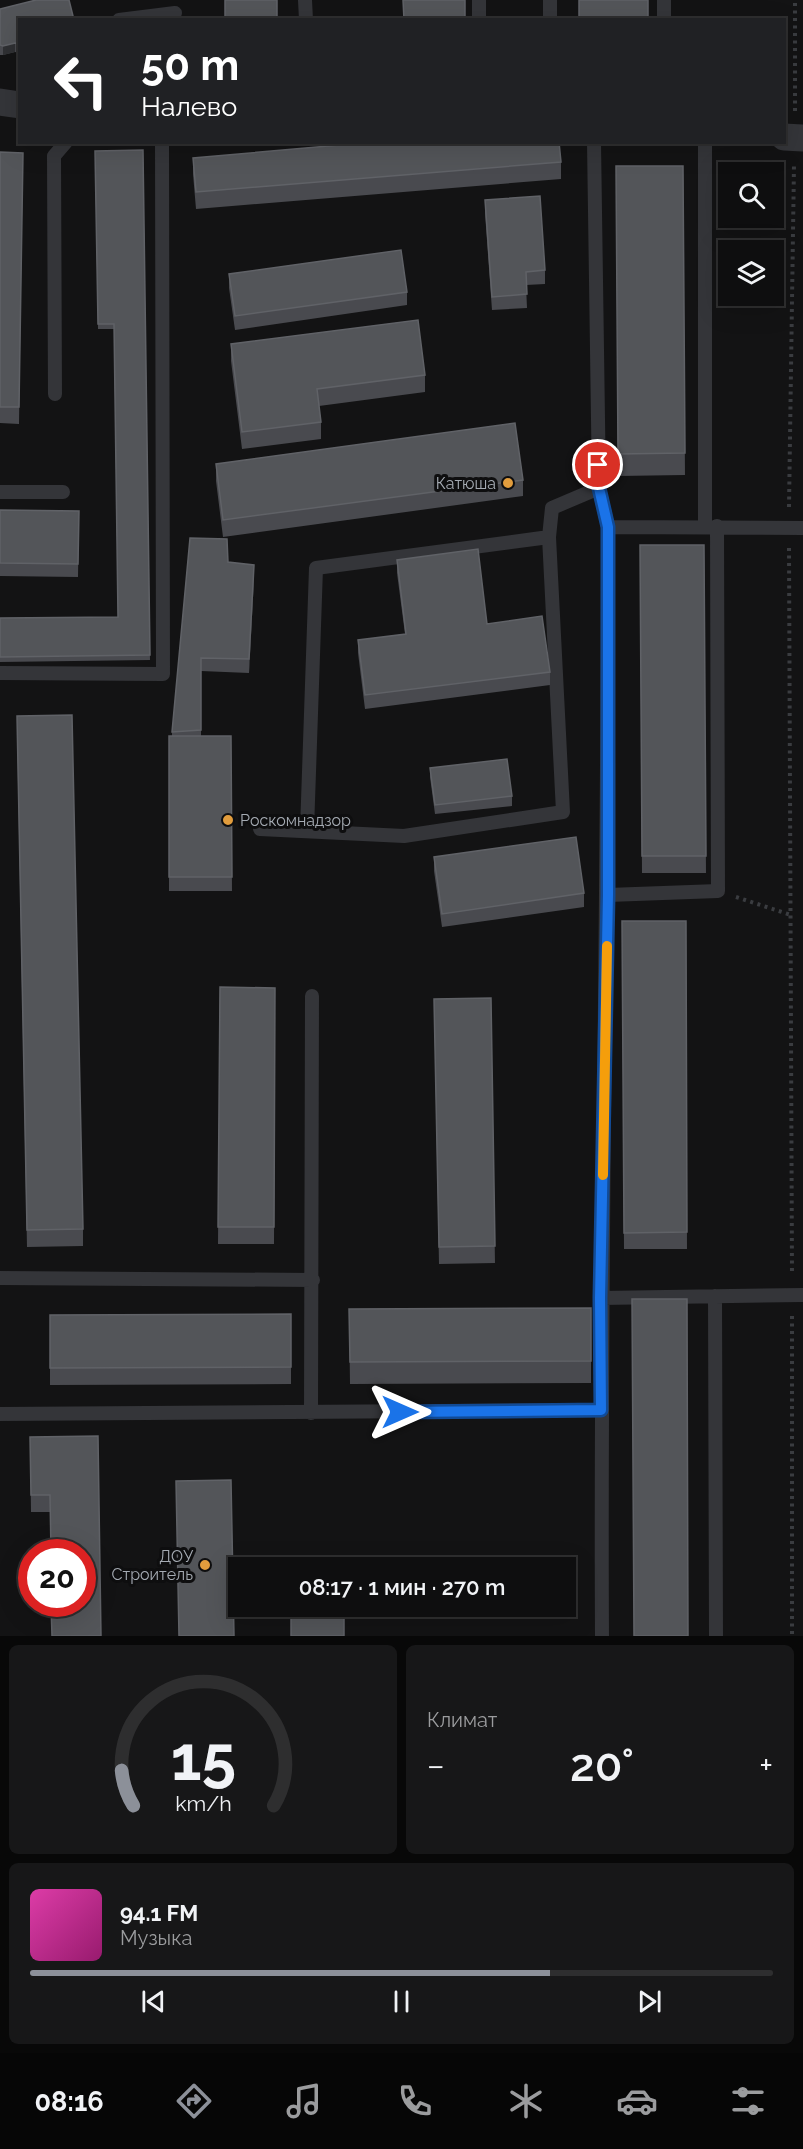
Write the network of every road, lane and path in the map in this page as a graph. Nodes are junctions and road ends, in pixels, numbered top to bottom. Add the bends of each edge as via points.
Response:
1 (305, 0) edge
2 (479, 0) edge
3 (550, 0) edge
4 (664, 0) edge
5 (795, 0) edge
6 (175, 13) dead end
7 (135, 18) edge
8 (306, 18) edge
9 (479, 18) edge
10 (550, 18) edge
11 (664, 18) edge
12 (0, 102) edge
13 (18, 105) edge
14 (794, 137) edge
15 (64, 144) edge
16 (162, 144) edge
17 (594, 144) edge
18 (705, 144) edge
19 (55, 394) dead end
20 (599, 488) junction
21 (0, 492) edge
22 (63, 492) dead end
23 (711, 526) junction
24 (608, 527) junction
25 (796, 529) edge
26 (549, 537) junction
27 (0, 673) edge
28 (260, 829) dead end
29 (307, 830) junction
30 (718, 891) junction
31 (608, 895) junction
32 (792, 915) junction
33 (312, 996) dead end
34 (0, 1278) edge
35 (313, 1280) junction
36 (797, 1295) edge
37 (715, 1296) junction
38 (600, 1298) junction
39 (601, 1410) junction
40 (311, 1413) junction
41 (0, 1414) edge
42 (602, 1636) edge
43 (716, 1636) edge
44 (792, 1636) edge

1 - 8 lane
2 - 9 lane
3 - 10 lane
4 - 11 lane
5 - 14 path
6 - 7 lane
12 - 13 street
14 - 25 path
15 - 19 lane via 54,156
16 - 27 lane via 163,674
17 - 20 lane
18 - 23 lane
20 - 24 lane
20 - 26 lane via 552,508
21 - 22 lane
23 - 24 lane
23 - 25 lane
23 - 30 lane
24 - 31 lane
25 - 32 path
26 - 29 lane via 316,568
26 - 29 lane via 563,812 404,836
28 - 29 lane
30 - 31 lane
30 - 32 path
31 - 38 lane
32 - 36 path
33 - 35 lane
34 - 35 lane
35 - 40 lane
36 - 37 lane
36 - 44 path
37 - 38 lane
37 - 43 lane
38 - 39 lane
39 - 40 lane
39 - 42 lane
40 - 41 lane

